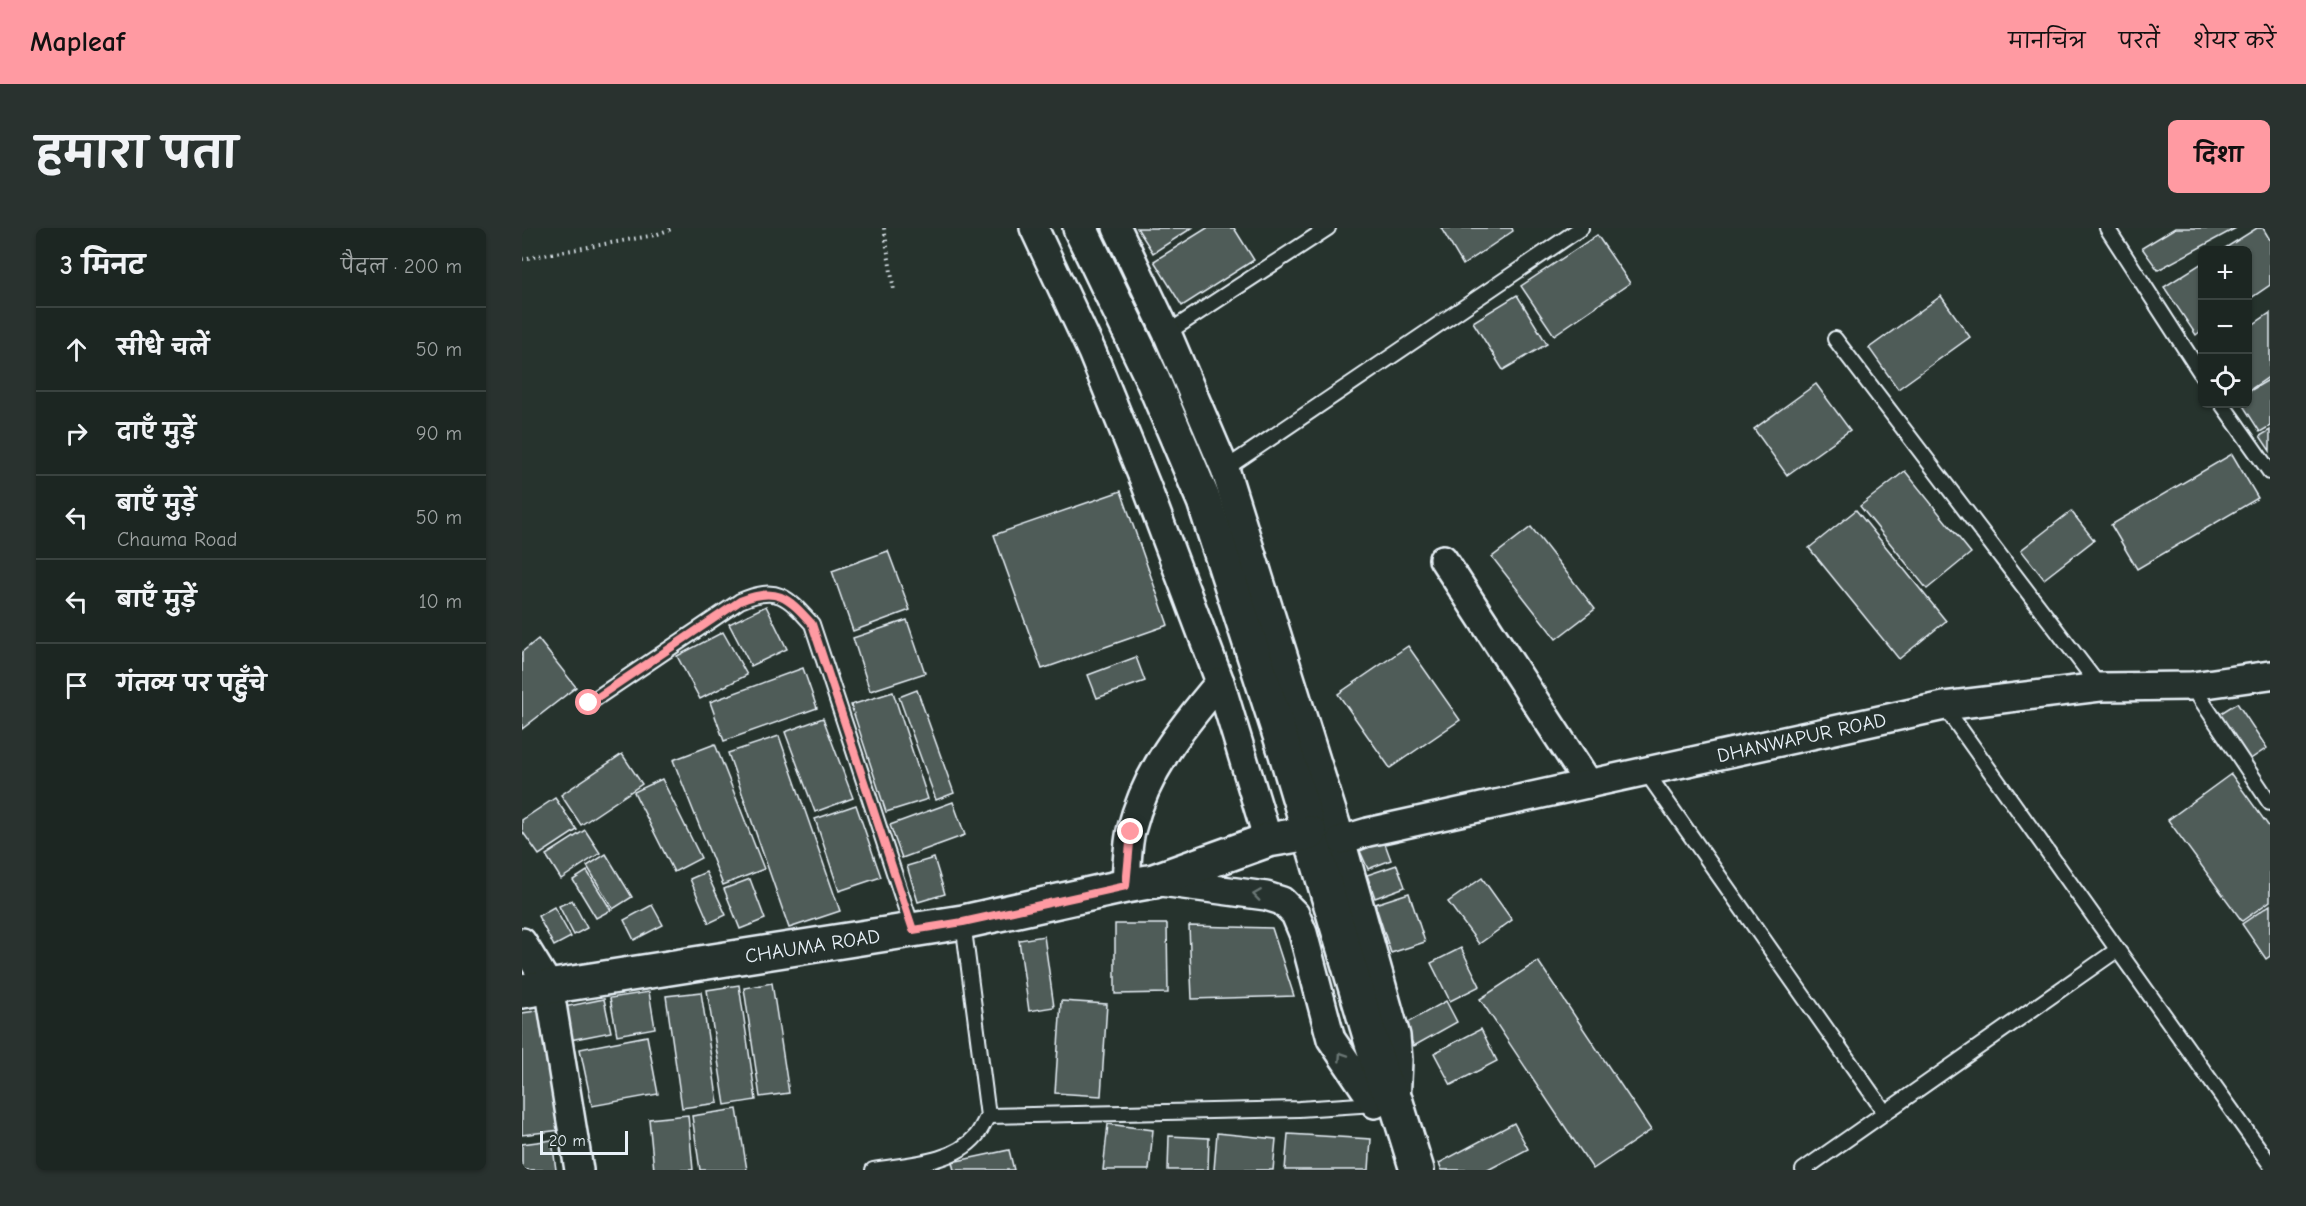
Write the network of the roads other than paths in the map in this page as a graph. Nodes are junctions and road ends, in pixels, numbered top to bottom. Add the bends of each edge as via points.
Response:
1 (1034, 228) edge
2 (1080, 228) edge
3 (1117, 228) edge
4 (1328, 228) edge
5 (1581, 228) edge
6 (2107, 228) edge
7 (1167, 333) junction
8 (1835, 339) dead end
9 (2198, 369) edge
10 (2225, 408) edge
11 (1225, 469) junction
12 (2270, 472) edge
13 (1443, 560) dead end
14 (2270, 675) edge
15 (1220, 682) junction
16 (2192, 686) junction
17 (2100, 687) junction
18 (589, 703) dead end
19 (1944, 706) junction
20 (1646, 772) junction
21 (1589, 784) junction
22 (2270, 803) edge
23 (1325, 836) junction
24 (1268, 840) junction
25 (1140, 883) junction
26 (963, 922) junction
27 (913, 930) junction
28 (522, 942) edge
29 (2117, 950) junction
30 (535, 989) edge
31 (1385, 1095) junction
32 (1884, 1112) junction
33 (988, 1116) junction
34 (941, 1164) edge
35 (2270, 1164) edge
36 (579, 1170) edge
37 (873, 1170) edge
38 (1395, 1170) edge
39 (1417, 1170) edge
40 (1803, 1170) edge

1 - 15 street via 1092,352
2 - 23 street via 1151,375 1204,501 1286,754
3 - 7 street
4 - 7 lane
5 - 11 lane
6 - 9 lane
7 - 11 street
8 - 17 lane
10 - 12 lane
11 - 23 street
13 - 21 street
14 - 16 street, DHANWAPUR ROAD
15 - 24 street
15 - 25 street via 1188,720 1147,783 1131,832
16 - 17 street, DHANWAPUR ROAD
16 - 22 lane
17 - 19 street, DHANWAPUR ROAD
18 - 27 lane via 740,601 771,592 793,602 812,624
19 - 20 street, DHANWAPUR ROAD
19 - 29 lane
20 - 21 street, DHANWAPUR ROAD
20 - 32 lane
21 - 23 street, DHANWAPUR ROAD via 1368,832
23 - 24 street, CHAUMA ROAD
23 - 31 street
24 - 25 street, CHAUMA ROAD
25 - 26 street, CHAUMA ROAD
31 -> 25 street via 1328,1031 1302,933 1295,914 1282,901
26 - 27 street, CHAUMA ROAD
26 - 33 lane
27 - 30 street, CHAUMA ROAD
28 - 30 street
29 - 32 lane
29 - 35 lane
30 - 36 street
31 - 33 lane via 1299,1109
31 - 38 street
31 - 39 street
32 - 40 lane
33 - 34 lane via 976,1136
34 - 37 lane

